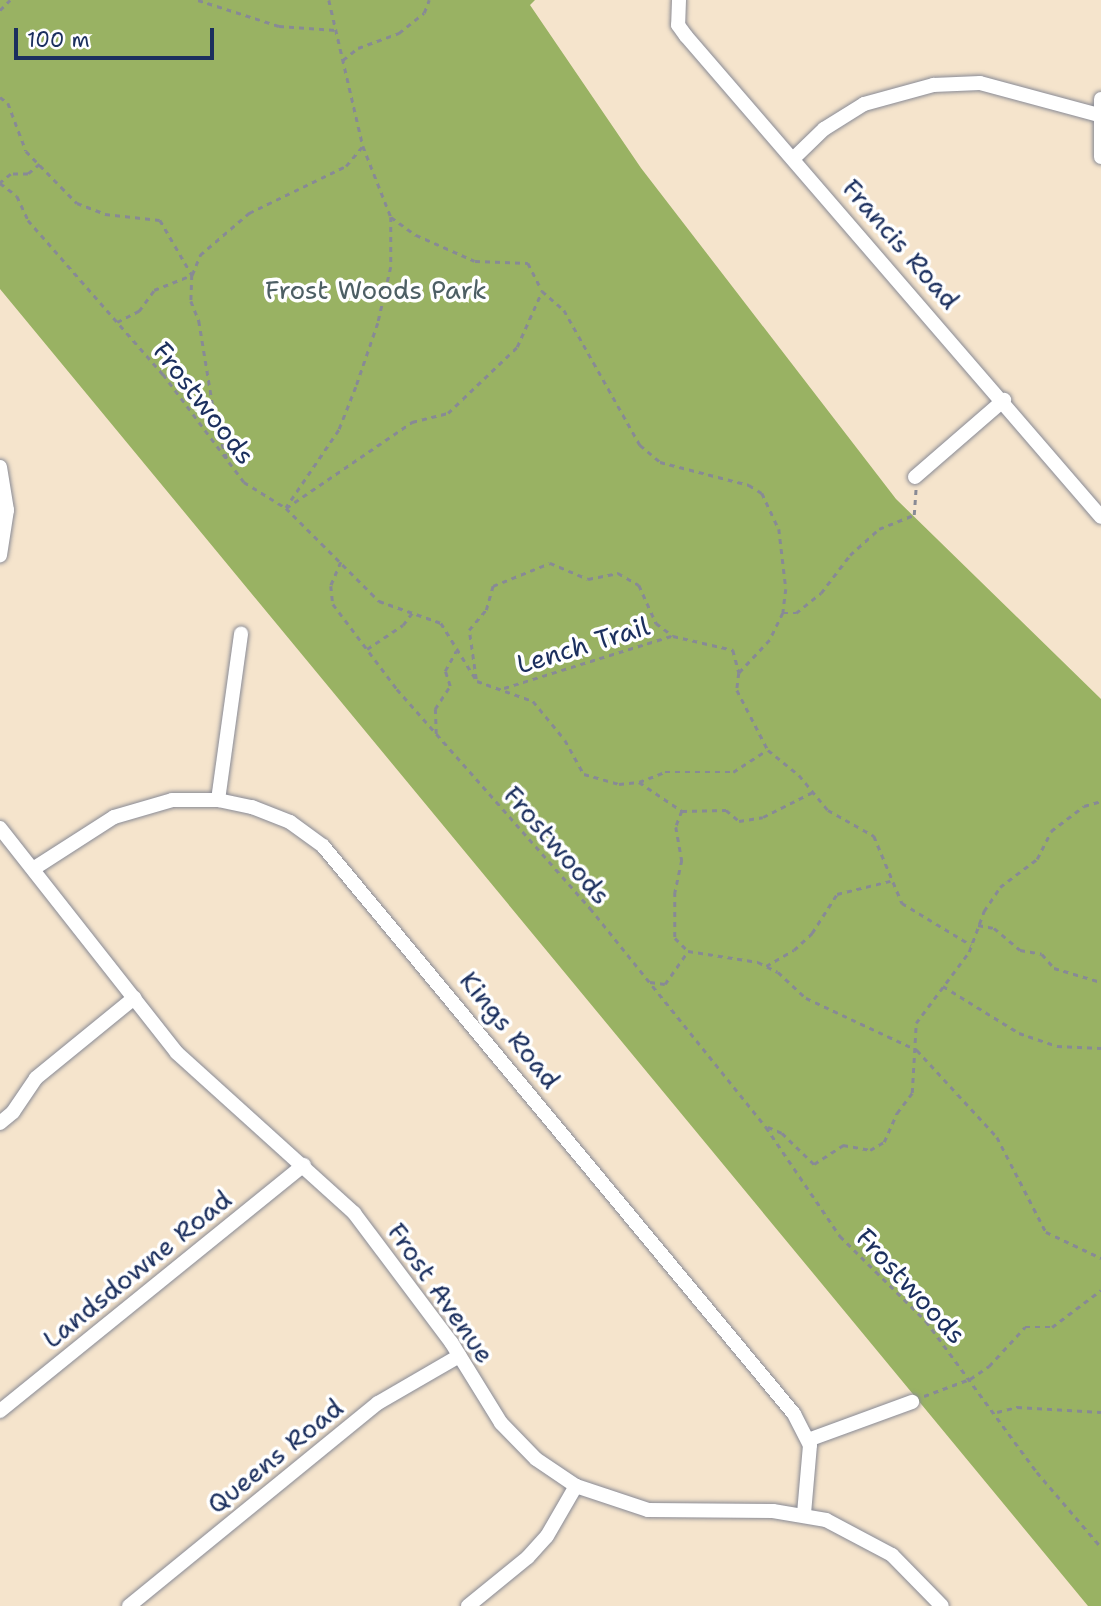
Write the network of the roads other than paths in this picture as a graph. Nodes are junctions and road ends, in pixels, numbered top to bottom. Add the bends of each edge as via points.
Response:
1 (679, 0) edge
2 (1101, 100) edge
3 (1099, 115) junction
4 (1101, 157) edge
5 (794, 158) junction
6 (1004, 400) junction
7 (0, 467) edge
8 (915, 477) road end
9 (1101, 517) edge
10 (0, 555) edge
11 (241, 634) dead end
12 (218, 800) junction
13 (0, 828) edge
14 (33, 869) junction
15 (134, 998) junction
16 (0, 1123) edge
17 (304, 1164) junction
18 (459, 1356) junction
19 (912, 1402) road end
20 (0, 1411) edge
21 (808, 1440) junction
22 (576, 1486) junction
23 (804, 1514) junction
24 (130, 1606) edge
25 (468, 1606) edge
26 (942, 1606) edge

1 - 5 street, Francis Road via 678,25 686,36
2 - 3 street
3 - 4 street
3 - 5 street via 980,83 933,85 864,104 824,129
5 - 6 street, Francis Road
6 - 8 street
6 - 9 street, Francis Road
7 - 10 street via 8,510
11 - 12 street
12 - 14 street, Kings Road via 172,800 133,809 90,830
12 - 21 street, Kings Road via 290,822 338,860 788,1406
13 - 14 street, Frost Avenue
14 - 15 street, Frost Avenue
15 - 16 street via 36,1078
15 - 17 street, Frost Avenue via 201,1079
17 - 18 street, Frost Avenue via 354,1213
17 - 20 street, Landsdowne Road
18 - 22 street, Frost Avenue via 509,1433 536,1459
18 - 24 street, Queens Road via 378,1403
19 - 21 street
21 - 23 street, Kings Road via 811,1472
22 - 23 street, Frost Avenue via 648,1510
22 - 25 street via 547,1536
23 - 26 street, Frost Avenue via 847,1530 892,1555

